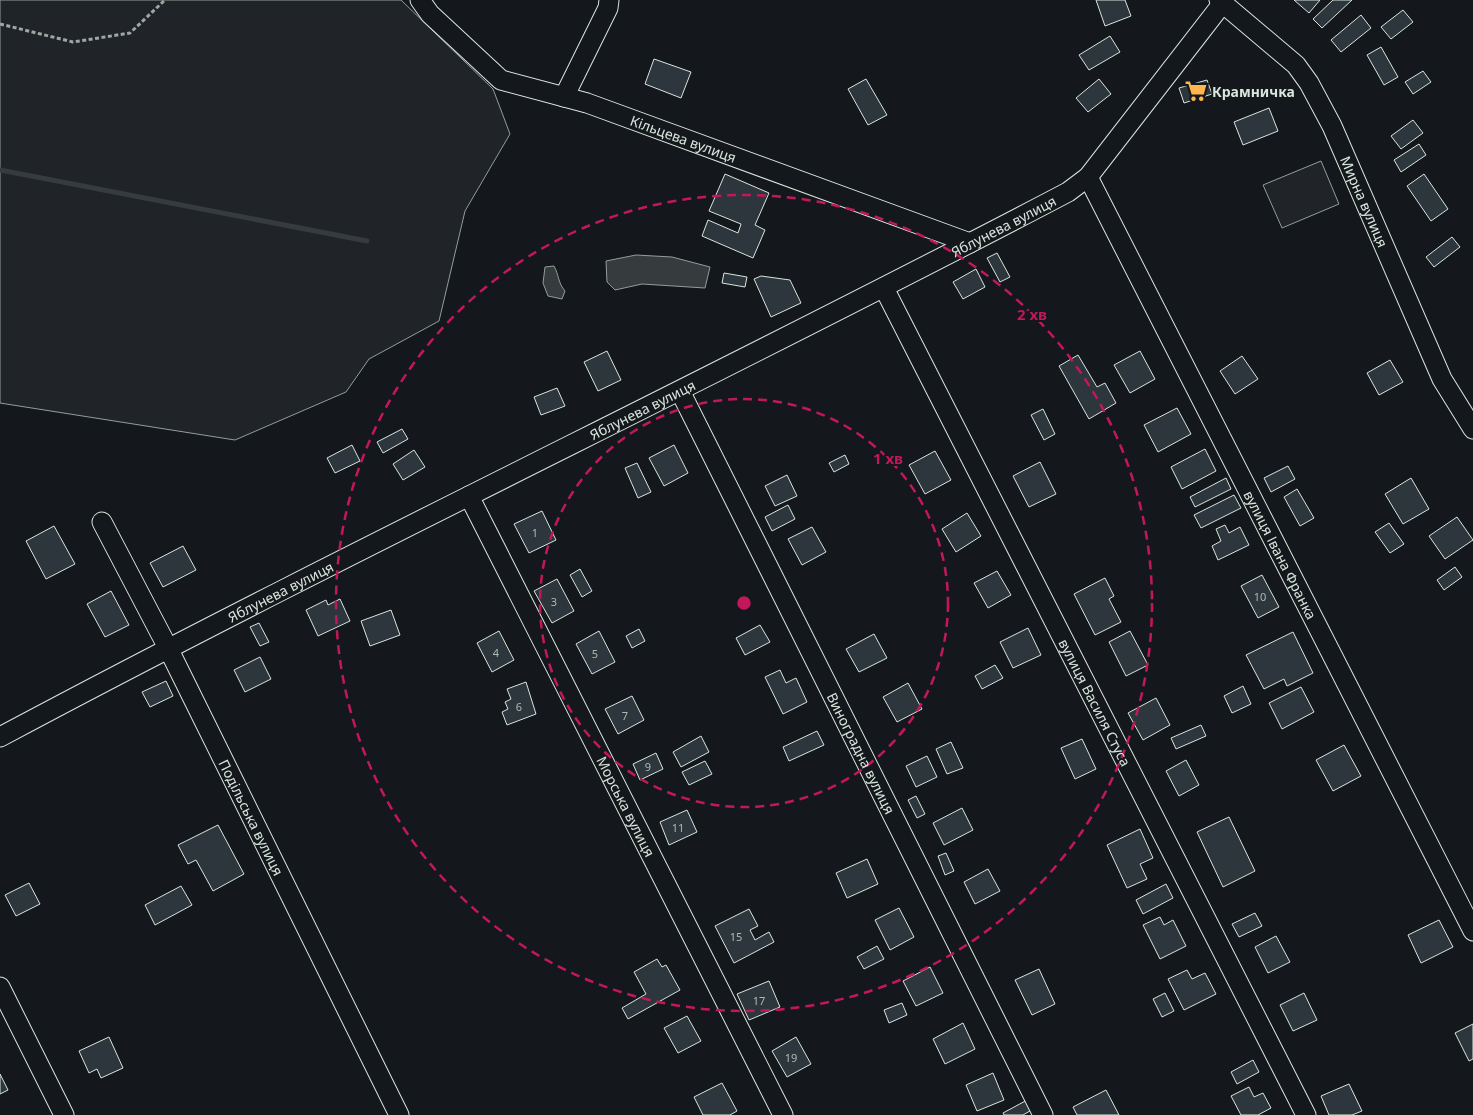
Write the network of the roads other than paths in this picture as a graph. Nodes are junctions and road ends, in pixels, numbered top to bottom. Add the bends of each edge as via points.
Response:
1 (420, 0) edge
2 (609, 0) edge
3 (1221, 2) edge
4 (564, 97) junction
5 (1088, 177) junction
6 (970, 243) junction
7 (884, 288) junction
8 (680, 391) junction
9 (1473, 429) edge
10 (469, 496) junction
11 (102, 522) dead end
12 (168, 648) junction
13 (0, 737) edge
14 (1473, 931) edge
15 (0, 987) edge
16 (64, 1115) edge
17 (399, 1115) edge
18 (783, 1115) edge
19 (1043, 1115) edge
20 (1306, 1115) edge

1 - 4 street, Кільцева вулиця via 430,14 501,80
2 - 4 street
3 - 5 street, Яблунева вулиця
3 - 9 street, Мирна вулиця via 1296,65 1309,83 1332,126 1442,379
4 - 6 street, Кільцева вулиця
5 - 6 street, Яблунева вулиця via 1068,192
5 - 14 street, вулиця Івана Франка
6 - 7 street, Яблунева вулиця
7 - 8 street, Яблунева вулиця
7 - 20 street, вулиця Василя Стуса
8 - 10 street, Яблунева вулиця
8 - 19 street, Виноградна вулиця
10 - 12 street, Яблунева вулиця
10 - 18 street, Морська вулиця
11 - 12 street, Подільська вулиця
12 - 13 street, Яблунева вулиця
12 - 17 street, Подільська вулиця
15 - 16 street

